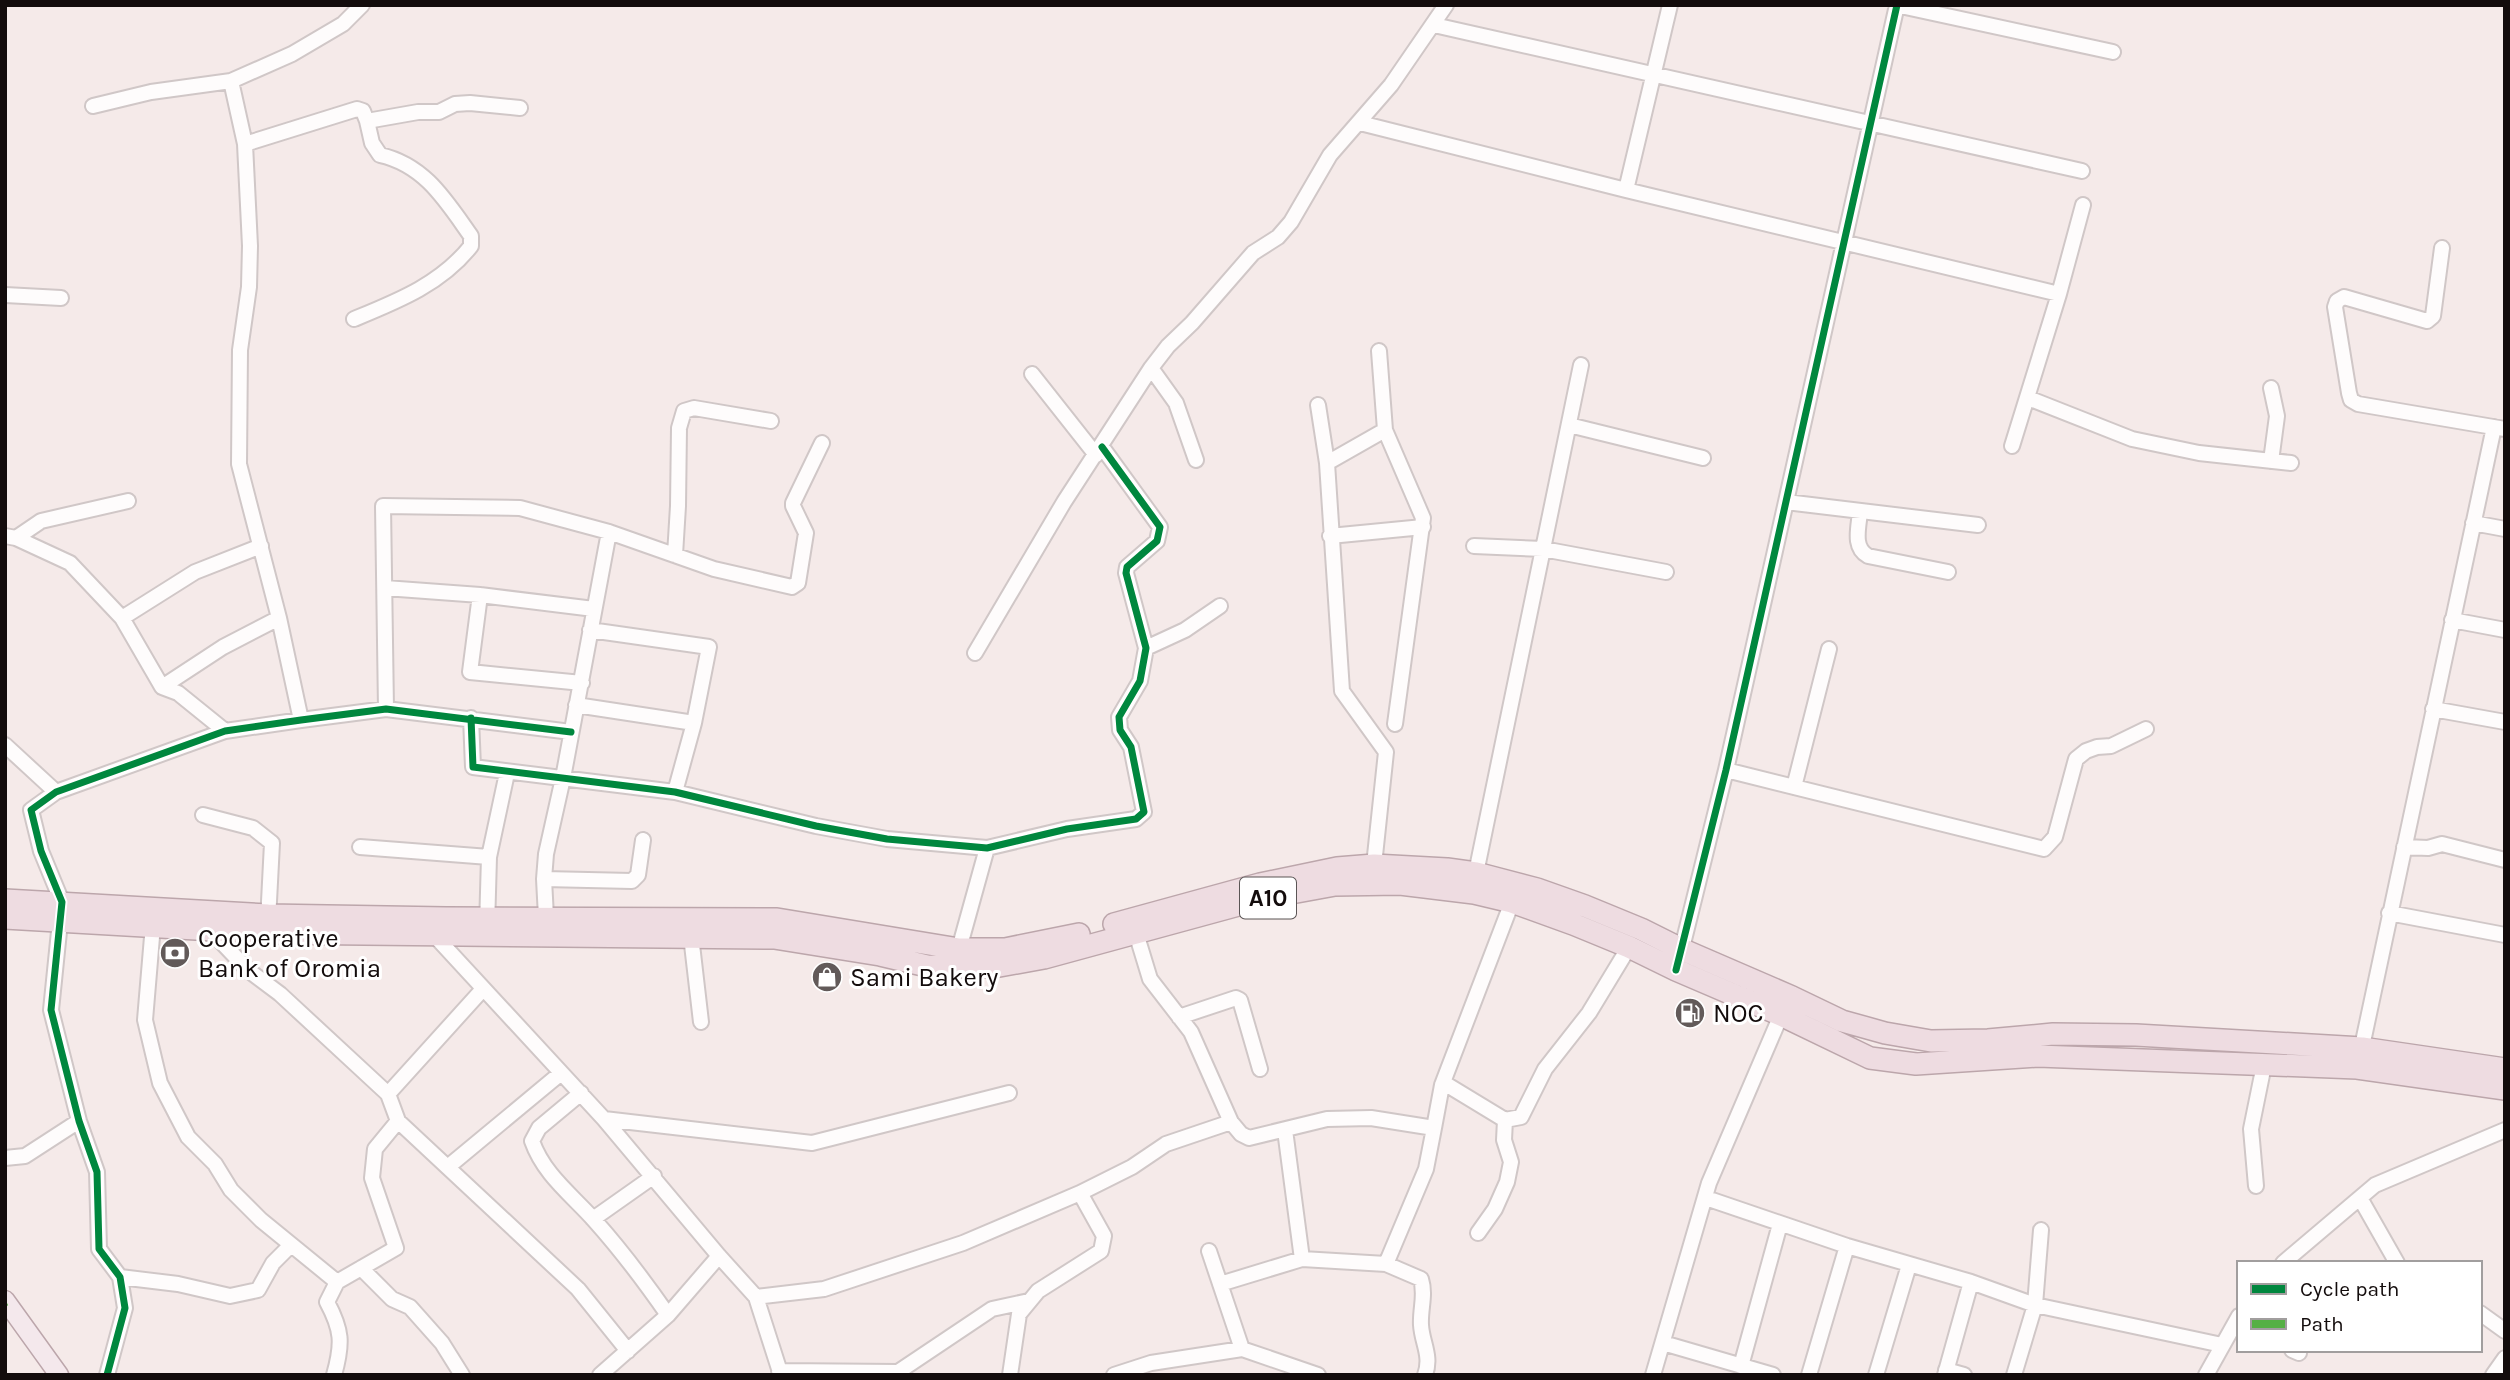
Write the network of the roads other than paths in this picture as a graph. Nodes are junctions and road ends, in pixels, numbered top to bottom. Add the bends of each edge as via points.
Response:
1 (362, 5) edge
2 (1446, 5) edge
3 (1670, 5) edge
4 (1897, 5) edge
5 (1434, 25) junction
6 (2113, 52) dead end
7 (1653, 75) junction
8 (231, 80) junction
9 (93, 106) dead end
10 (520, 108) dead end
11 (368, 121) junction
12 (1360, 123) junction
13 (1871, 125) junction
14 (245, 144) junction
15 (2082, 171) dead end
16 (1626, 190) junction
17 (2083, 205) dead end
18 (1844, 243) junction
19 (2442, 248) dead end
20 (5, 295) edge
21 (2059, 295) junction
22 (61, 298) dead end
23 (354, 319) dead end
24 (1379, 351) dead end
25 (1581, 365) dead end
26 (1151, 368) junction
27 (1032, 374) dead end
28 (2271, 388) dead end
29 (2028, 398) junction
30 (1318, 405) dead end
31 (771, 421) dead end
32 (1569, 425) junction
33 (2500, 428) edge
34 (1385, 430) junction
35 (822, 443) dead end
36 (2012, 446) dead end
37 (1099, 451) junction
38 (1703, 458) dead end
39 (1196, 460) dead end
40 (2271, 461) junction
41 (1327, 463) junction
42 (2291, 463) dead end
43 (128, 501) dead end
44 (1786, 502) junction
45 (1860, 511) junction
46 (2473, 523) junction
47 (1978, 526) dead end
48 (1423, 527) junction
49 (2505, 529) edge
50 (609, 532) junction
51 (1330, 536) junction
52 (11, 537) edge
53 (261, 546) junction
54 (1474, 546) dead end
55 (1543, 549) junction
56 (674, 555) junction
57 (1666, 572) dead end
58 (1948, 572) dead end
59 (385, 589) junction
60 (480, 594) junction
61 (1220, 606) dead end
62 (594, 608) junction
63 (122, 618) junction
64 (279, 618) junction
65 (2452, 620) junction
66 (590, 630) junction
67 (2505, 630) edge
68 (1146, 648) junction
69 (1829, 649) dead end
70 (975, 653) dead end
71 (582, 682) junction
72 (162, 687) junction
73 (576, 705) junction
74 (386, 709) junction
75 (2433, 709) junction
76 (471, 718) junction
77 (301, 720) junction
78 (2505, 722) edge
79 (694, 723) junction
80 (1395, 724) dead end
81 (2146, 729) dead end
82 (225, 731) junction
83 (570, 732) junction
84 (5, 745) edge
85 (1726, 770) junction
86 (508, 773) junction
87 (563, 778) junction
88 (1794, 787) junction
89 (56, 792) junction
90 (674, 792) junction
91 (203, 815) dead end
92 (643, 840) dead end
93 (360, 847) dead end
94 (2403, 847) junction
95 (987, 848) junction
96 (489, 857) junction
97 (2505, 860) edge
98 (1374, 865) junction
99 (1476, 873) junction
100 (544, 879) junction
101 (1262, 891) junction
102 (5, 900) edge
103 (1512, 902) junction
104 (61, 911) junction
105 (2389, 913) junction
106 (546, 917) junction
107 (5, 918) edge
108 (268, 924) junction
109 (153, 925) junction
110 (486, 927) junction
111 (209, 929) junction
112 (1136, 933) junction
113 (2505, 935) edge
114 (435, 936) junction
115 (691, 936) junction
116 (1629, 947) junction
117 (959, 949) junction
118 (1681, 949) junction
119 (1676, 970) junction
120 (483, 989) junction
121 (1781, 1015) junction
122 (1179, 1017) junction
123 (702, 1023) dead end
124 (2136, 1035) junction
125 (2133, 1058) junction
126 (2360, 1058) junction
127 (2264, 1065) junction
128 (1260, 1069) dead end
129 (2505, 1069) edge
130 (561, 1073) junction
131 (1442, 1085) junction
132 (2505, 1089) edge
133 (581, 1093) junction
134 (388, 1094) junction
135 (1009, 1094) dead end
136 (604, 1119) junction
137 (1505, 1120) junction
138 (79, 1121) junction
139 (398, 1121) junction
140 (1231, 1122) junction
141 (1434, 1128) junction
142 (1285, 1130) junction
143 (2505, 1130) edge
144 (5, 1158) edge
145 (449, 1166) junction
146 (654, 1176) junction
147 (2256, 1186) dead end
148 (1080, 1193) junction
149 (1706, 1198) junction
150 (2360, 1198) junction
151 (593, 1219) junction
152 (1780, 1224) junction
153 (2041, 1230) dead end
154 (1478, 1233) dead end
155 (291, 1245) junction
156 (1847, 1246) junction
157 (1209, 1251) dead end
158 (719, 1256) junction
159 (1302, 1259) junction
160 (2285, 1261) edge
161 (2396, 1261) edge
162 (1386, 1264) junction
163 (1909, 1265) junction
164 (361, 1268) junction
165 (120, 1276) junction
166 (337, 1282) junction
167 (1971, 1282) junction
168 (1220, 1284) junction
169 (756, 1297) junction
170 (1030, 1301) junction
171 (6, 1302) edge
172 (2035, 1305) junction
173 (2482, 1314) edge
174 (668, 1315) junction
175 (2237, 1323) edge
176 (2505, 1331) edge
177 (1663, 1343) junction
178 (2222, 1345) junction
179 (1242, 1349) junction
180 (628, 1351) junction
181 (2505, 1359) edge
182 (1737, 1368) edge
183 (1945, 1372) edge
184 (780, 1373) edge
185 (59, 1375) edge
186 (107, 1375) edge
187 (334, 1375) edge
188 (462, 1375) edge
189 (600, 1375) edge
190 (1010, 1375) edge
191 (1114, 1375) edge
192 (1318, 1375) edge
193 (1425, 1375) edge
194 (1653, 1375) edge
195 (1773, 1375) edge
196 (1809, 1375) edge
197 (1876, 1375) edge
198 (1964, 1375) edge
199 (2014, 1375) edge
200 (2206, 1375) edge
201 (2493, 1375) edge

1 - 8 street via 343,24 292,54
2 - 5 street
3 - 7 street
4 - 6 street
4 - 13 street
5 - 7 street
5 - 12 street
7 - 13 street
7 - 16 street
8 - 9 street
8 - 14 street
10 - 11 street via 455,104 439,112
11 - 14 street via 357,109
11 - 23 street via 372,144 380,155 397,159 433,184 471,236 471,246 457,265 438,279
12 - 16 street
12 - 26 street via 1331,155 1278,237 1253,253
13 - 15 street
13 - 18 street
14 - 53 street via 250,246 240,350 239,464
16 - 18 street
17 - 21 street
18 - 21 street
18 - 44 street
19 - 33 street via 2433,316 2427,321 2344,297 2337,300 2348,393 2358,404
20 - 22 street
21 - 29 street
24 - 34 street
25 - 32 street
26 - 37 street
26 - 39 street via 1176,403
27 - 37 street
28 - 40 street via 2277,416
29 - 36 street
29 - 40 street via 2132,439
30 - 41 street
31 - 56 street via 694,408 684,411 679,428
32 - 38 street
32 - 55 street
33 - 46 street
34 - 41 street
34 - 48 street via 1421,510
35 - 56 street via 793,503 806,533 798,583 792,587
37 - 68 street via 1160,527 1157,541 1126,573
37 - 70 street
40 - 42 street
41 - 51 street
43 - 52 street via 41,521
44 - 45 street
44 - 85 street
45 - 47 street
45 - 58 street via 1858,546 1862,553
46 - 49 street
46 - 65 street
48 - 51 street
48 - 80 street
50 - 56 street
50 - 59 street via 520,508 383,506
50 - 62 street
51 - 98 street via 1342,691 1386,752
52 - 63 street via 70,564
53 - 63 street via 195,572
53 - 64 street
54 - 55 street
55 - 57 street
55 - 99 street
59 - 60 street
59 - 74 street
60 - 62 street
60 - 71 street via 470,672
61 - 68 street via 1185,630
62 - 66 street
63 - 72 street
64 - 72 street
64 - 77 street
65 - 67 street
65 - 75 street
66 - 71 street
66 - 79 street via 709,647
68 - 95 street via 1140,681 1119,717 1144,813 1136,819
69 - 88 street
71 - 73 street
72 - 82 street via 178,693
73 - 79 street
73 - 83 street
74 - 76 street
74 - 77 street
75 - 78 street
75 - 94 street
76 - 83 street
76 - 86 street via 473,767
77 - 82 street
79 - 90 street
81 - 88 street via 2076,759 2055,838 2044,849
82 - 89 street
83 - 87 street
84 - 89 street
85 - 88 street
85 - 118 street
86 - 87 street
86 - 96 street
87 - 90 street
87 - 100 street via 545,854
89 - 104 street via 31,810
90 - 95 street via 875,837
91 - 108 street via 253,828 272,843
92 - 100 street via 638,875 632,881
93 - 96 street
94 - 97 street via 2442,844
94 - 105 street
95 - 117 street
96 - 110 street
98 - 99 highway, A10
98 - 101 highway, A10 via 1337,868
99 - 118 highway, A10 via 1585,906
100 - 106 street
101 - 103 highway, A10 via 1366,883 1436,887
101 - 112 highway, A10
101 - 117 highway, A10 via 1056,940 1005,949
102 - 104 highway, A10
103 - 116 highway, A10
103 - 131 street
104 - 107 highway, A10
104 - 108 highway, A10
104 - 109 highway, A10
104 - 138 street via 51,1010
105 - 113 street
105 - 126 street
106 - 110 highway, A10
106 - 117 highway, A10 via 777,919
108 - 110 highway, A10
108 - 111 highway, A10
108 - 114 highway, A10
109 - 111 highway, A10
109 - 155 street via 145,1020 160,1083 188,1137 215,1164 231,1190
110 - 114 highway, A10
110 - 115 highway, A10
111 - 134 street via 248,970
112 - 115 highway, A10 via 994,967 927,966 775,939
112 - 122 street via 1150,979
114 - 120 street
115 - 123 street
116 - 119 highway, A10
116 - 137 street via 1590,1013 1545,1069 1521,1117
118 - 119 street
118 - 124 highway, A10 via 1842,1021 1885,1033 1931,1041
119 - 121 highway, A10
120 - 130 street
120 - 134 street
121 - 125 highway, A10 via 1870,1058 1916,1064 2038,1056
121 - 149 street
122 - 128 street via 1240,1000
122 - 140 street via 1201,1052
124 - 125 street
124 - 126 highway, A10
125 - 127 highway, A10
126 - 127 highway, A10
126 - 129 highway, A10
126 - 132 highway, A10
127 - 147 street via 2251,1129
130 - 133 street
130 - 145 street
131 - 137 street
131 - 141 street
133 - 136 street
133 - 151 street via 539,1128 532,1141 562,1189
134 - 139 street
135 - 136 street via 812,1143
136 - 146 street
137 - 154 street via 1504,1140 1511,1162 1507,1182
138 - 144 street via 25,1156
138 - 165 street via 97,1172 99,1249
139 - 145 street
139 - 164 street via 375,1149 372,1178 396,1248
140 - 142 street via 1249,1138
140 - 148 street via 1166,1144
141 - 142 street via 1371,1118 1327,1119
141 - 162 street via 1426,1169
142 - 159 street
143 - 150 street via 2375,1185
145 - 180 street via 578,1289
146 - 151 street
146 - 158 street
148 - 169 street via 963,1244 824,1289
148 - 170 street via 1104,1236 1101,1251 1038,1291
149 - 152 street
149 - 177 street
150 - 160 street
150 - 161 street
151 - 174 street
152 - 156 street
152 - 182 street
153 - 172 street
155 - 165 street via 273,1263 258,1290 230,1296
155 - 166 street
156 - 163 street
156 - 196 street
157 - 168 street
158 - 169 street
158 - 174 street
159 - 162 street
159 - 168 street
162 - 193 street via 1421,1279 1421,1325 1429,1356
163 - 167 street
163 - 197 street
164 - 166 street
164 - 188 street via 392,1299 410,1307 442,1343
165 - 186 street via 125,1308
166 - 187 street via 327,1302 340,1325
167 - 172 street
167 - 183 street
168 - 179 street
169 - 184 street
170 - 184 street via 992,1309 898,1372
170 - 190 street via 1019,1314
171 - 185 main road
172 - 178 street
172 - 199 street
173 - 176 street
174 - 180 street
175 - 178 street
177 - 182 street
177 - 194 street
178 - 200 street
179 - 191 street via 1151,1363
179 - 192 street
180 - 189 street
181 - 201 street
182 - 195 street
183 - 198 street

